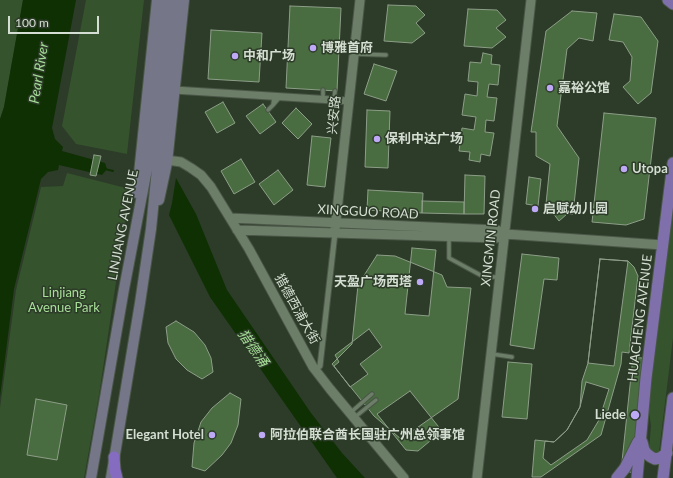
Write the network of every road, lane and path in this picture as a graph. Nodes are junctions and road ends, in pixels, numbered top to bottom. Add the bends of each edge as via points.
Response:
1 (157, 0) edge
2 (165, 0) edge
3 (174, 0) edge
4 (184, 0) edge
5 (360, 0) edge
6 (531, 0) edge
7 (668, 0) edge
8 (673, 4) edge
9 (354, 54) junction
10 (386, 55) dead end
11 (174, 90) junction
12 (323, 90) dead end
13 (335, 90) dead end
14 (277, 97) junction
15 (323, 100) junction
16 (334, 100) junction
17 (349, 101) junction
18 (268, 110) dead end
19 (167, 160) junction
20 (673, 163) edge
21 (230, 218) junction
22 (336, 223) junction
23 (136, 225) junction
24 (151, 229) junction
25 (237, 230) junction
26 (335, 233) junction
27 (505, 234) junction
28 (449, 236) junction
29 (663, 245) junction
30 (500, 278) junction
31 (491, 354) junction
32 (512, 357) dead end
33 (315, 369) junction
34 (372, 394) dead end
35 (673, 398) edge
36 (376, 400) dead end
37 (352, 415) junction
38 (102, 416) junction
39 (120, 419) junction
40 (641, 434) junction
41 (667, 453) junction
42 (114, 457) junction
43 (92, 477) edge
44 (111, 478) edge
45 (117, 478) edge
46 (404, 478) edge
47 (477, 478) edge
48 (617, 478) edge
49 (637, 478) edge
50 (663, 478) edge

1 - 23 main road
2 - 23 main road, LINJIANG AVENUE via 151,141
3 - 24 main road, LINJIANG AVENUE
4 - 11 main road
5 - 9 street, 兴安路
6 - 27 street, XINGMIN ROAD
7 - 8 main road
9 - 10 lane
9 - 17 street, 兴安路
11 - 14 street
11 - 19 main road
12 - 15 lane
13 - 16 lane
14 - 15 street
14 - 18 lane via 274,105
15 - 16 street
16 - 17 street
17 - 22 street, 兴安路
19 - 21 street, 猎德西浦大街 via 181,162 201,176
19 - 24 main road
20 - 29 main road, HUACHENG AVENUE
21 - 22 street, XINGGUO ROAD
21 - 25 street, 猎德西浦大街
22 - 26 street, 兴安路
22 - 27 street, XINGGUO ROAD via 497,230
23 - 38 main road, LINJIANG AVENUE
24 - 39 main road, LINJIANG AVENUE
25 - 26 street, XINGGUO ROAD
25 - 33 street, 猎德西浦大街
26 - 28 street, XINGGUO ROAD
26 - 33 street via 320,366
27 - 28 street, XINGGUO ROAD via 497,238
27 - 29 street, XINGGUO ROAD
27 - 30 street, XINGMIN ROAD
28 - 30 lane via 449,258 484,276
29 - 40 main road, HUACHENG AVENUE
30 - 31 street, XINGMIN ROAD
31 - 32 lane
31 - 47 street, XINGMIN ROAD
33 - 37 street, 猎德西浦大街
34 - 37 lane
35 - 41 main road
36 - 37 lane
37 - 46 street, 猎德西浦大街
38 - 39 main road
38 - 43 main road, LINJIANG AVENUE
39 - 42 main road, LINJIANG AVENUE
40 - 41 main road via 644,450 651,458 660,458
40 - 48 main road via 625,468
40 - 49 main road, HUACHENG AVENUE
41 - 50 main road
42 - 44 main road, LINJIANG AVENUE
42 - 45 highway

